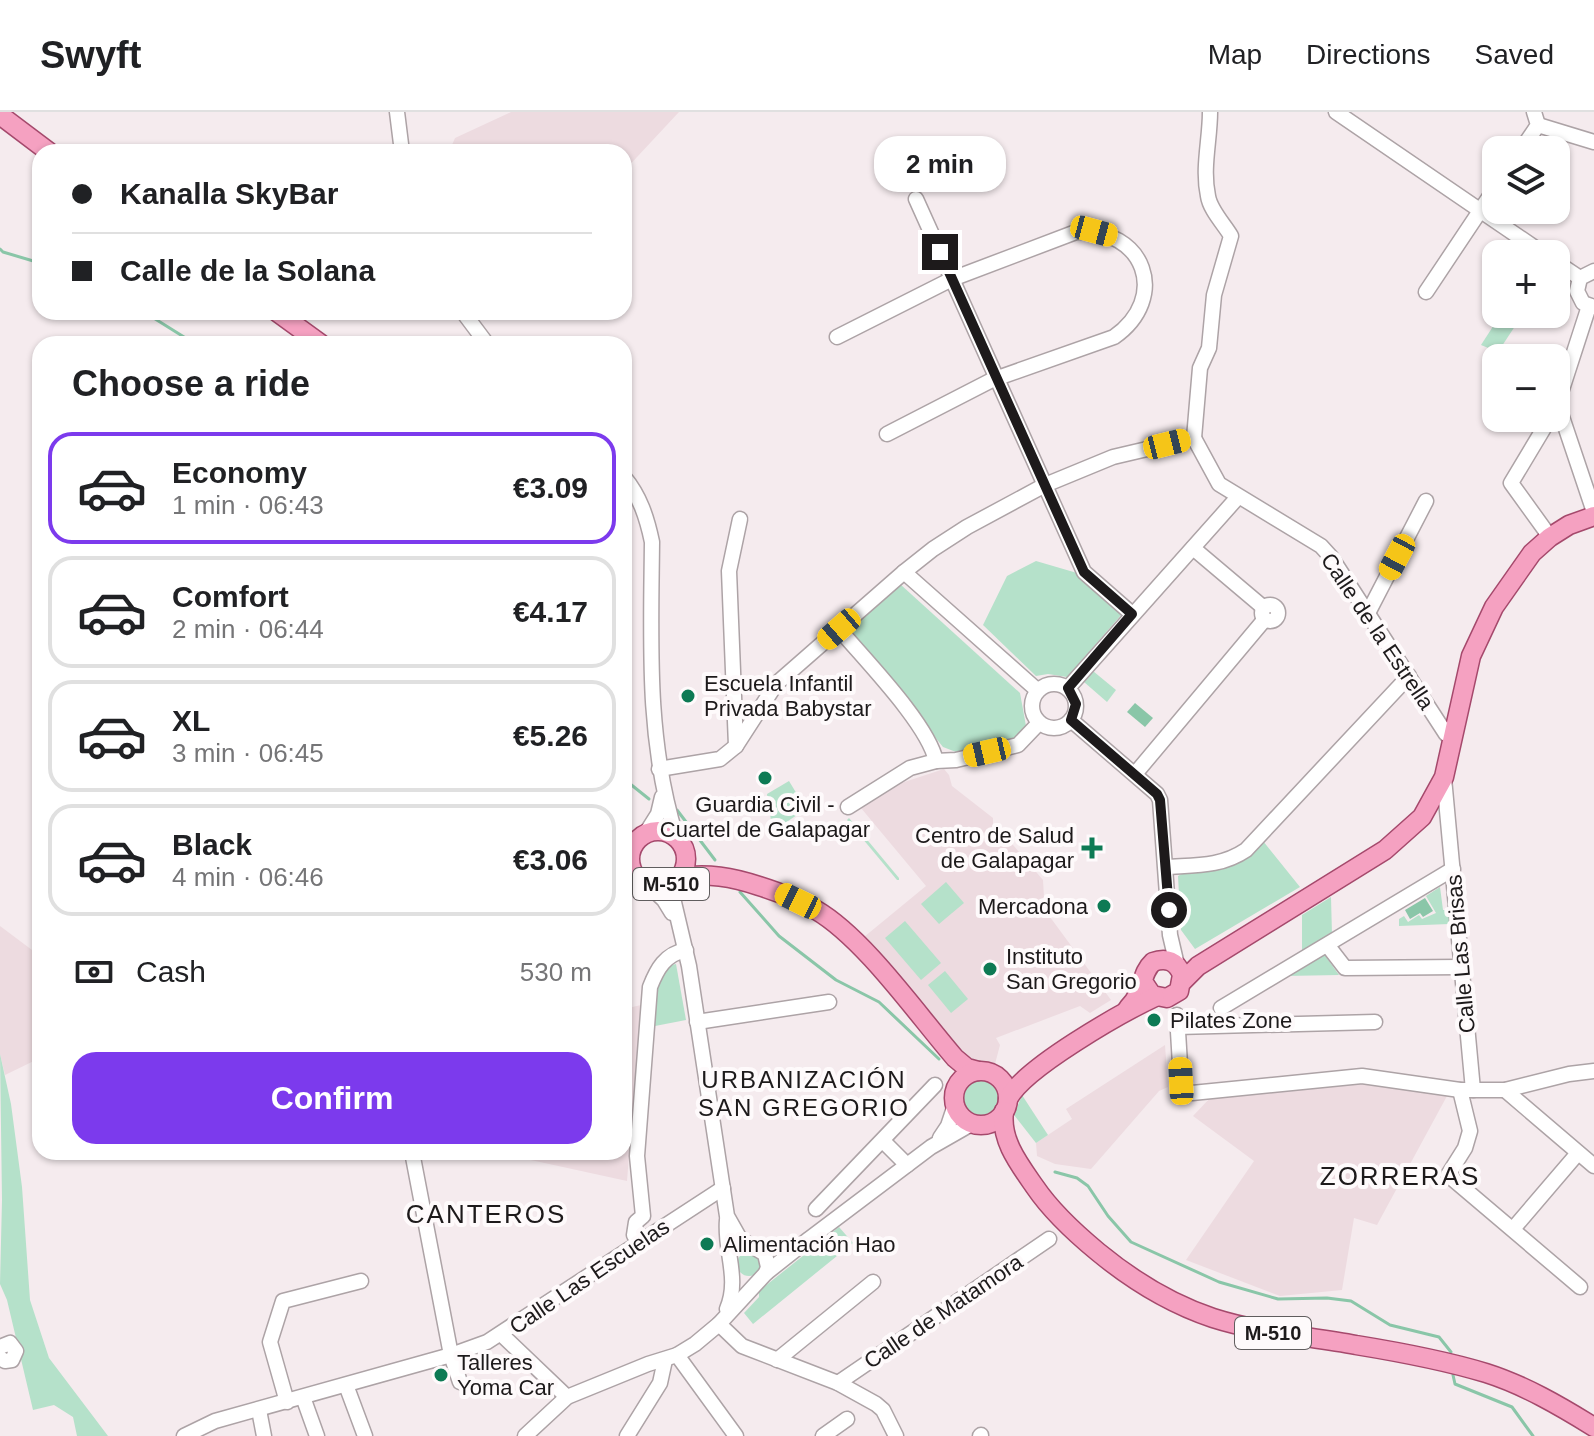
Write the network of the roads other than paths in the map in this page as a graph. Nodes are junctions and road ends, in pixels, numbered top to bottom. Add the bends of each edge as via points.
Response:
1 (397, 112) edge
2 (1210, 112) edge
3 (1336, 112) edge
4 (0, 115) edge
5 (1536, 118) edge
6 (1594, 142) edge
7 (38, 144) edge
8 (401, 144) edge
9 (916, 199) dead end
10 (1482, 208) edge
11 (1480, 211) junction
12 (1523, 240) edge
13 (1570, 271) edge
14 (1594, 271) edge
15 (1580, 278) junction
16 (952, 279) junction
17 (1426, 292) dead end
18 (1592, 307) edge
19 (288, 320) edge
20 (310, 336) edge
21 (837, 337) dead end
22 (1570, 369) edge
23 (997, 379) junction
24 (1542, 432) edge
25 (1563, 432) edge
26 (887, 434) dead end
27 (1194, 438) junction
28 (1045, 485) junction
29 (632, 490) edge
30 (1238, 497) junction
31 (1426, 501) dead end
32 (1594, 514) edge
33 (740, 519) dead end
34 (1550, 537) junction
35 (1193, 548) junction
36 (904, 572) junction
37 (1368, 613) junction
38 (1132, 614) junction
39 (839, 629) junction
40 (1409, 676) junction
41 (1068, 688) junction
42 (1037, 690) junction
43 (1071, 720) junction
44 (1039, 723) junction
45 (1453, 736) junction
46 (736, 746) junction
47 (936, 761) junction
48 (659, 769) junction
49 (1135, 774) junction
50 (1444, 777) junction
51 (662, 793) junction
52 (848, 807) dead end
53 (1428, 809) junction
54 (1448, 818) junction
55 (637, 837) edge
56 (680, 843) junction
57 (1166, 867) junction
58 (632, 868) edge
59 (1453, 869) junction
60 (717, 875) junction
61 (677, 879) junction
62 (648, 885) junction
63 (677, 920) junction
64 (1170, 935) junction
65 (1328, 946) junction
66 (686, 950) junction
67 (1157, 961) junction
68 (1460, 967) junction
69 (1180, 975) junction
70 (1154, 993) junction
71 (829, 1002) dead end
72 (1221, 1008) dead end
73 (1177, 1021) junction
74 (697, 1022) junction
75 (1375, 1022) dead end
76 (944, 1045) junction
77 (978, 1071) junction
78 (1034, 1071) junction
79 (1594, 1071) edge
80 (996, 1076) junction
81 (935, 1085) dead end
82 (1466, 1090) junction
83 (1505, 1090) junction
84 (956, 1096) junction
85 (1006, 1105) junction
86 (977, 1124) junction
87 (883, 1141) junction
88 (1008, 1144) junction
89 (931, 1147) junction
90 (1578, 1153) junction
91 (414, 1160) edge
92 (907, 1165) junction
93 (1594, 1166) edge
94 (723, 1188) junction
95 (816, 1209) dead end
96 (643, 1216) junction
97 (727, 1216) junction
98 (1513, 1229) junction
99 (658, 1230) junction
100 (809, 1239) junction
101 (1049, 1239) dead end
102 (639, 1243) junction
103 (750, 1246) junction
104 (765, 1254) junction
105 (732, 1266) junction
106 (762, 1277) junction
107 (361, 1281) dead end
108 (873, 1282) dead end
109 (1580, 1287) dead end
110 (719, 1324) junction
111 (501, 1334) junction
112 (0, 1347) edge
113 (451, 1355) junction
114 (0, 1358) edge
115 (666, 1359) junction
116 (777, 1360) junction
117 (460, 1382) dead end
118 (838, 1383) junction
119 (346, 1385) junction
120 (303, 1397) junction
121 (567, 1397) junction
122 (287, 1402) junction
123 (259, 1410) junction
124 (847, 1419) dead end
125 (1594, 1427) edge
126 (184, 1436) edge
127 (264, 1436) edge
128 (317, 1436) edge
129 (365, 1436) edge
130 (525, 1436) edge
131 (627, 1436) edge
132 (736, 1436) edge
133 (823, 1436) edge
134 (896, 1436) edge

1 - 8 street
2 - 27 street via 1205,152 1208,199 1231,236 1214,295 1209,348 1200,368
3 - 11 street
4 - 7 main road
5 - 6 street
9 - 16 street
10 - 11 street
11 - 12 street
11 - 17 street
13 - 15 street
14 - 15 street
15 - 18 street via 1579,298
16 - 21 street
16 - 23 street
16 - 23 street via 1076,232 1112,236 1138,260 1145,295 1128,327 1114,337
18 - 22 street
19 - 20 main road
23 - 26 street
23 - 28 street
24 - 34 street via 1511,483
25 - 32 street
27 - 28 street via 1113,457
27 - 30 street, Calle de la Estrella via 1219,484
28 - 36 street via 967,527
28 - 38 street via 1084,572
29 - 48 street via 652,542 651,672
30 - 35 street
30 - 37 street, Calle de la Estrella via 1321,546
31 - 37 street
32 - 34 main road
33 - 46 street via 729,571
34 - 45 main road via 1512,578 1481,632
35 - 38 street
35 - 49 street via 1264,614
36 - 39 street
36 - 42 street
37 - 40 street, Calle de la Estrella
38 - 41 street
39 - 46 street via 776,684
39 - 47 street via 918,724 933,745
40 - 45 street, Calle de la Estrella via 1446,734
40 - 57 street via 1246,850 1217,864
41 - 42 street via 1053,683
41 - 43 street via 1076,704
42 - 44 street via 1031,707
43 - 44 street via 1055,728
43 - 49 street
44 - 47 street via 1018,745
45 - 50 main road
46 - 48 street via 720,759
47 - 52 street via 910,768
48 - 51 street
49 - 57 street via 1160,800
50 - 53 main road
50 - 54 street, Calle Las Brisas
51 - 55 street via 658,814
51 - 56 street
53 - 54 street via 1443,811
53 - 69 main road via 1385,850
54 - 59 street, Calle Las Brisas
55 - 56 main road, M-510 via 658,831
56 - 60 main road, M-510
56 - 61 main road, M-510 via 686,864
57 - 64 street
58 - 62 main road, M-510
59 - 65 street
59 - 68 street, Calle Las Brisas
60 - 61 main road, M-510
60 - 76 main road, M-510 via 780,892 817,910 847,934
61 - 62 main road, M-510 via 662,887
61 - 63 street
62 - 63 street
63 - 66 street
64 - 67 street
64 - 69 street
65 - 68 street via 1345,968
65 - 72 street
66 - 74 street
66 - 96 street via 667,957 650,987 637,1156
67 - 69 main road via 1165,960
67 - 70 main road via 1147,968
68 - 82 street, Calle Las Brisas
69 - 70 main road via 1171,997
69 - 73 street
70 - 73 street
70 - 78 main road via 1139,997
71 - 74 street
73 - 75 street
73 - 82 street via 1181,1081 1192,1093 1362,1076
74 - 94 street
76 - 77 main road, M-510
76 - 84 main road, M-510 via 955,1067
77 - 80 main road, M-510
77 - 84 main road via 967,1075
78 - 80 main road via 1015,1078
78 - 85 main road via 1017,1085
79 - 83 street
80 - 85 main road, M-510 via 1007,1089
81 - 87 street
82 - 83 street
82 - 98 street, Calle Las Brisas via 1470,1131 1448,1175
83 - 90 street
84 - 86 main road, M-510 via 962,1116
84 - 89 street via 948,1126
85 - 86 main road via 997,1120
85 - 88 main road, M-510 via 1003,1130
86 - 88 main road, M-510
86 - 89 street
87 - 92 street
87 - 95 street
88 - 125 main road, M-510 via 1041,1197 1076,1234 1121,1271 1171,1300 1213,1318 1273,1333 1355,1344 1488,1374
89 - 92 street
90 - 93 street
90 - 98 street
91 - 113 street
92 - 100 street
94 - 97 street
94 - 99 street, Calle Las Escuelas
96 - 99 street
96 - 102 street via 634,1235
97 - 103 street
97 - 105 street
98 - 109 street
99 - 102 street, Calle Las Escuelas
100 - 104 street
100 - 106 street
101 - 118 street, Calle de Matamora
102 - 111 street, Calle Las Escuelas
103 - 104 street
103 - 105 street via 742,1247
104 - 106 street via 768,1267
105 - 106 street via 741,1281
105 - 110 street via 731,1298
106 - 110 street
107 - 122 street via 283,1301 270,1342
108 - 116 street
110 - 115 street
110 - 116 street via 742,1346
111 - 113 street, Calle Las Escuelas
111 - 121 street
112 - 114 street via 10,1343 16,1351 9,1362
113 - 117 street
113 - 119 street, Calle Las Escuelas
115 - 121 street
115 - 131 street via 660,1383
115 - 132 street
116 - 118 street
118 - 134 street via 883,1410
119 - 120 street, Calle Las Escuelas
119 - 129 street
120 - 122 street, Calle Las Escuelas
120 - 128 street
121 - 130 street
122 - 123 street, Calle Las Escuelas
123 - 126 street, Calle Las Escuelas via 215,1421
123 - 127 street
124 - 133 street

